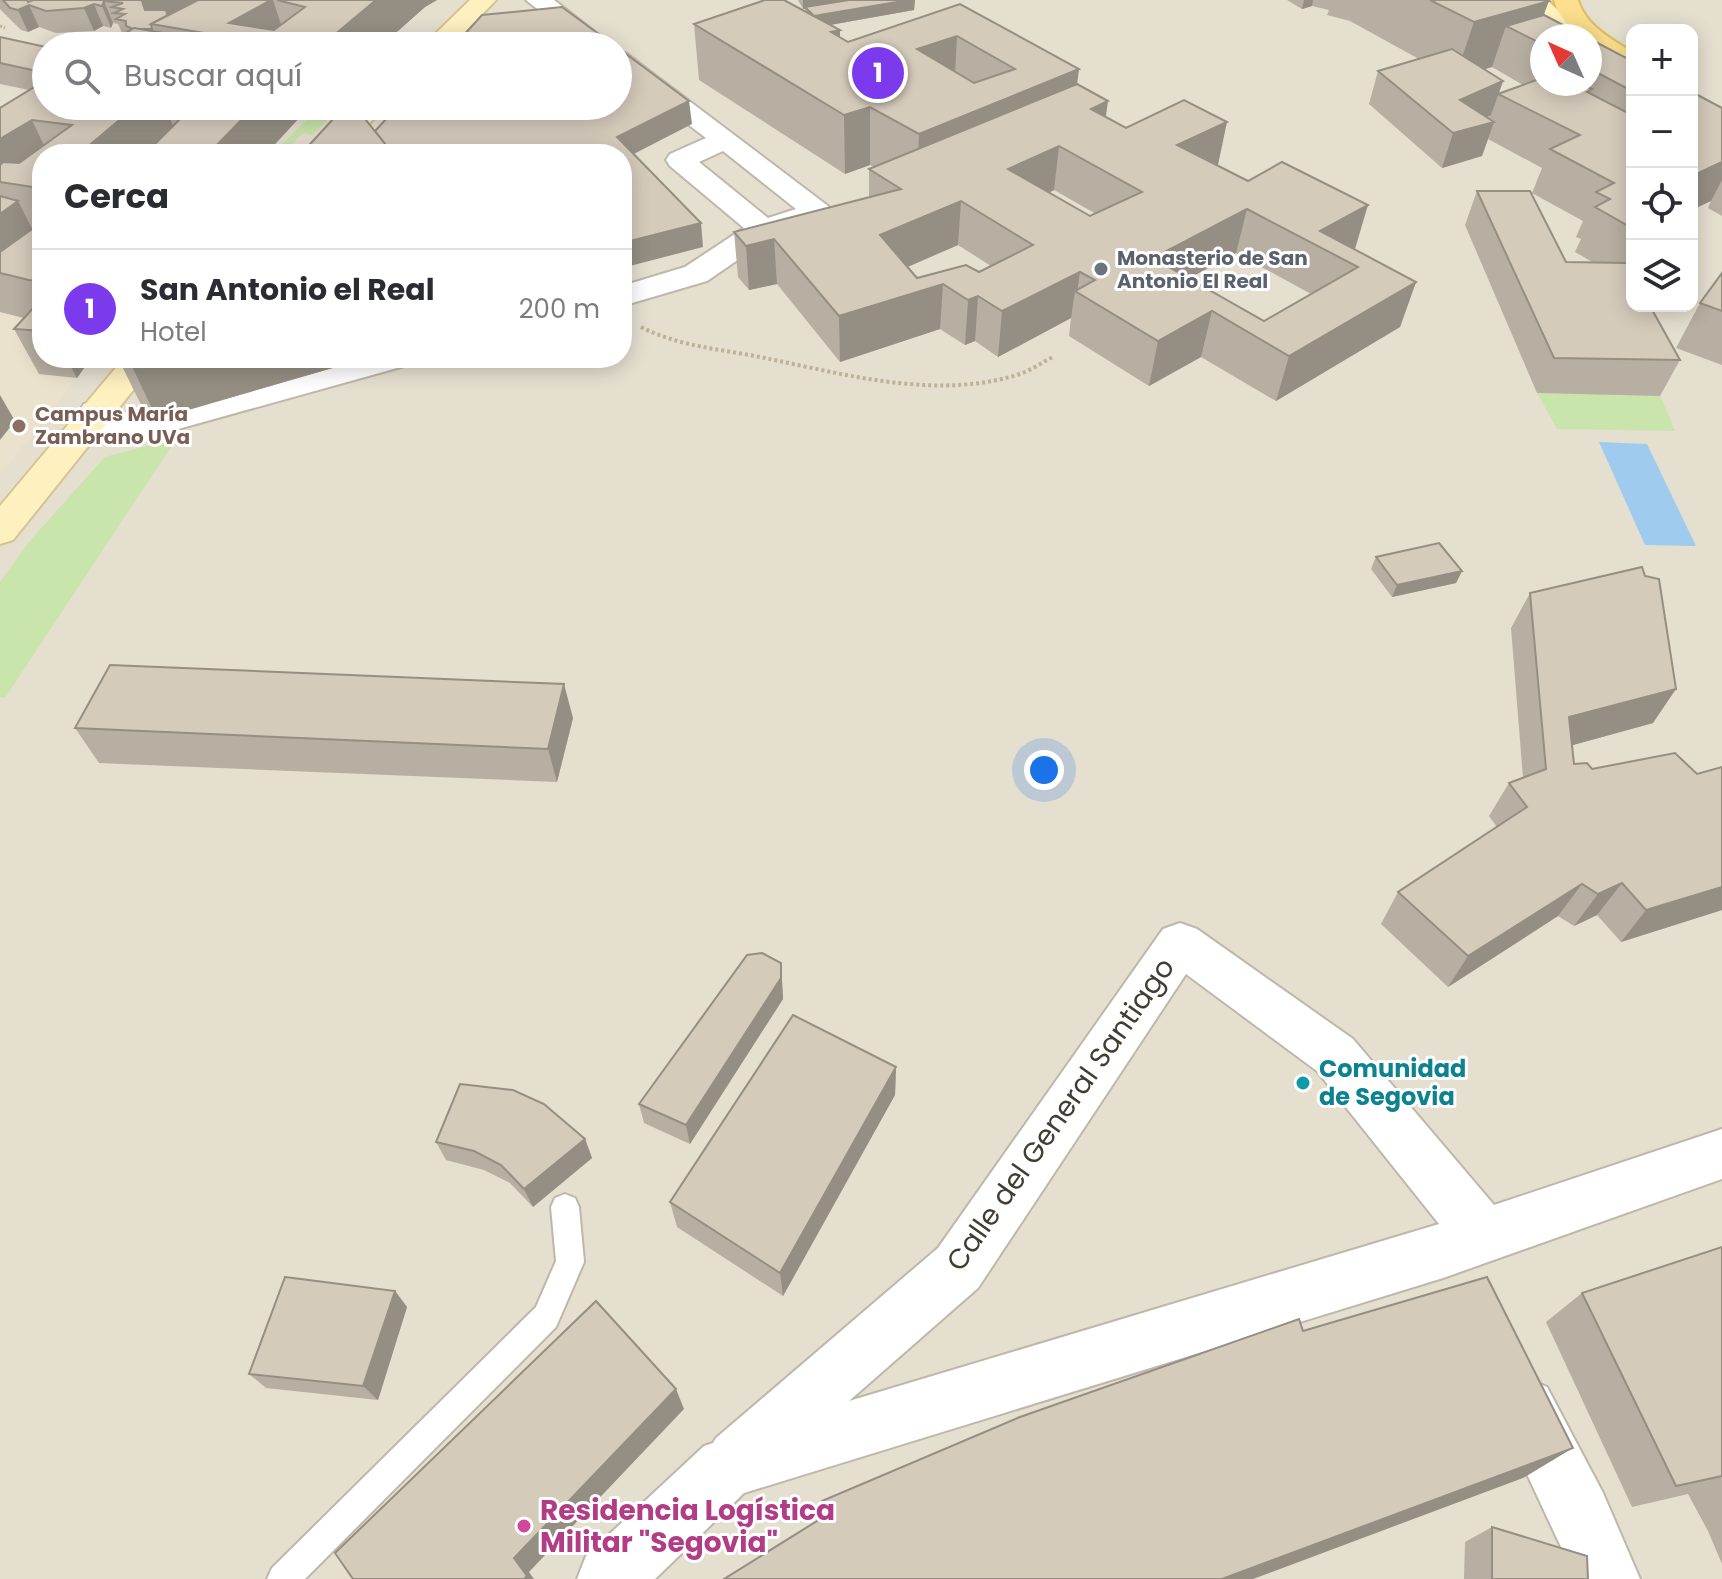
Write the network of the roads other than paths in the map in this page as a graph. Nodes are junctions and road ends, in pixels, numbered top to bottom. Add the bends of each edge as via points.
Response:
1 (484, 0) edge
2 (538, 0) edge
3 (1566, 0) edge
4 (1524, 7) edge
5 (1535, 24) edge
6 (1552, 24) edge
7 (451, 32) edge
8 (581, 32) edge
9 (1602, 55) edge
10 (1626, 59) edge
11 (1602, 65) edge
12 (632, 69) edge
13 (1626, 69) edge
14 (1626, 77) edge
15 (359, 120) edge
16 (726, 139) junction
17 (342, 144) edge
18 (763, 229) junction
19 (632, 293) edge
20 (133, 368) edge
21 (360, 368) edge
22 (96, 412) junction
23 (0, 531) edge
24 (1722, 1154) edge
25 (565, 1207) dead end
26 (1465, 1261) junction
27 (1503, 1365) edge
28 (726, 1468) junction
29 (283, 1579) edge
30 (609, 1579) edge
31 (1608, 1579) edge

1 - 7 main road
2 - 8 street
3 - 10 main road via 1582,27
4 - 5 main road
4 - 6 main road
9 - 13 main road
11 - 14 main road
12 - 16 street
15 - 17 main road
16 - 18 street via 680,160
16 - 18 street via 818,212
18 - 19 street via 696,274
20 - 22 main road
21 - 22 street via 146,427 123,428
22 - 23 main road
24 - 26 street, Calle del General Santiago
25 - 29 lane via 570,1262 546,1317
26 - 28 street, Calle del General Santiago
26 - 28 street, Calle del General Santiago via 1335,1055 1180,943 958,1268
27 - 31 street
28 - 30 street, Calle del General Santiago

